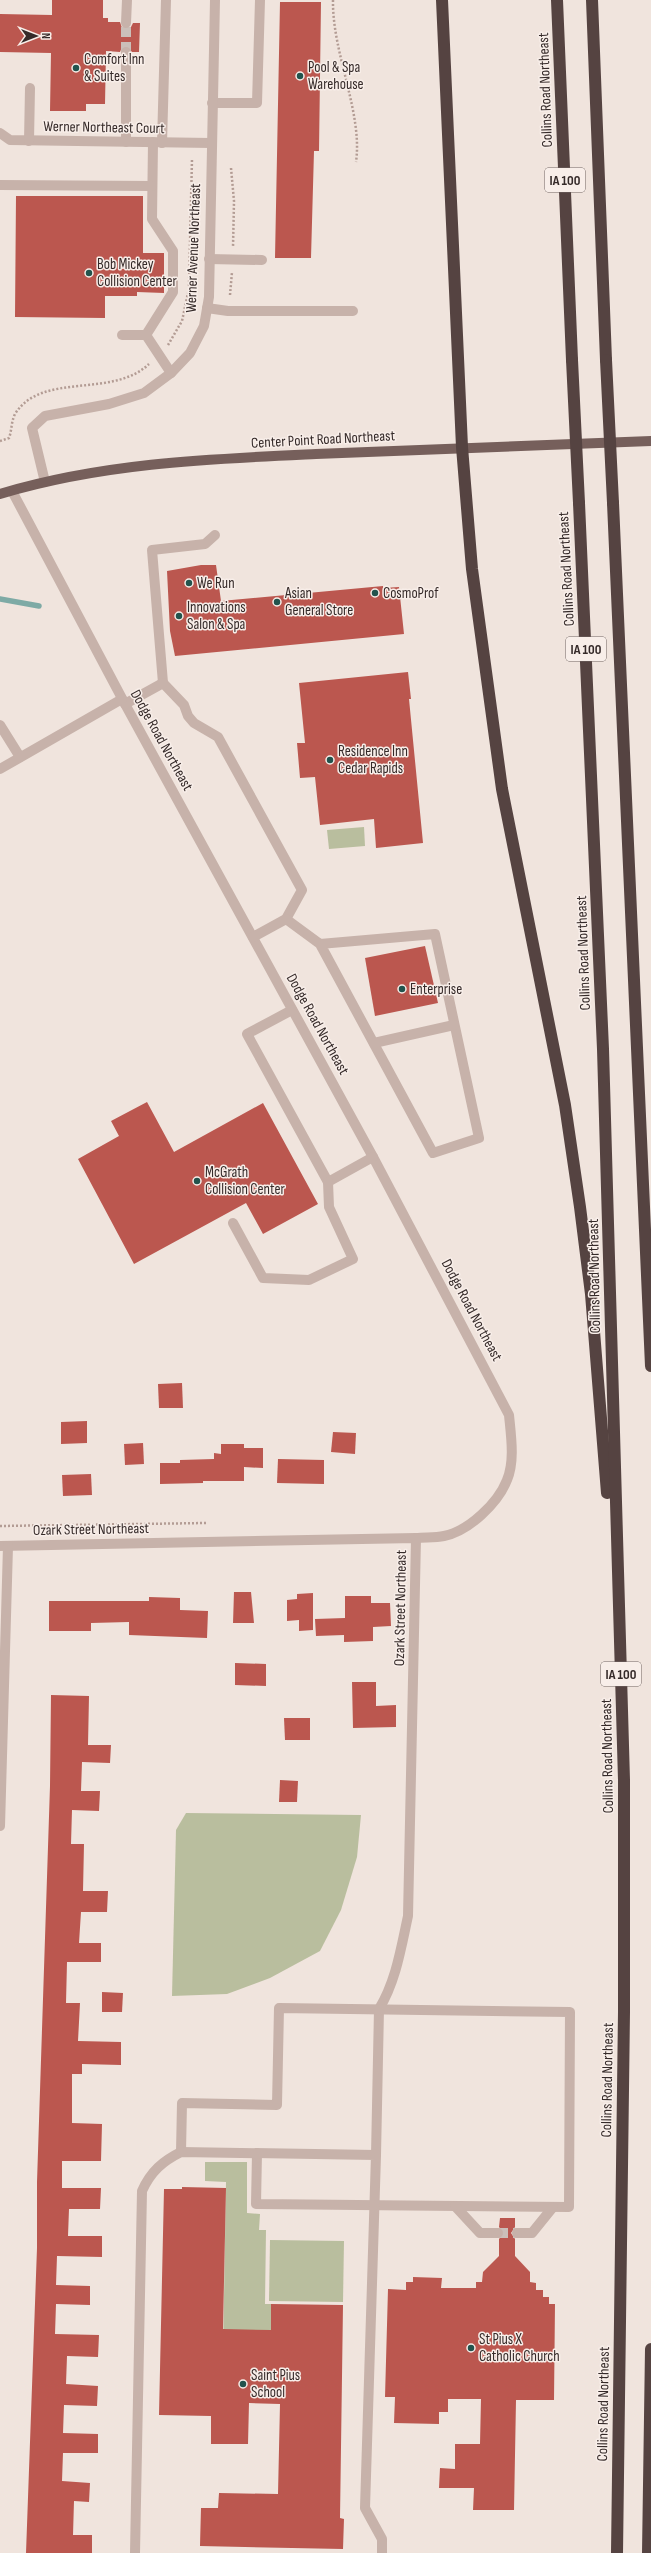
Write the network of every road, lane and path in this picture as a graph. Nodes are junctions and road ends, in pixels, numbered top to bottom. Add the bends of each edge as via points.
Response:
1 (127, 0) edge
2 (166, 0) edge
3 (215, 0) edge
4 (260, 0) edge
5 (333, 0) edge
6 (440, 0) edge
7 (557, 0) edge
8 (592, 0) edge
9 (126, 23) tunnel mouth
10 (126, 52) tunnel mouth
11 (30, 88) dead end
12 (212, 103) junction
13 (0, 133) edge
14 (29, 141) junction
15 (126, 142) junction
16 (157, 142) junction
17 (211, 143) junction
18 (356, 162) dead end
19 (231, 168) dead end
20 (0, 185) edge
21 (152, 186) junction
22 (209, 259) junction
23 (232, 259) junction
24 (262, 260) dead end
25 (230, 295) dead end
26 (207, 308) junction
27 (354, 311) dead end
28 (122, 335) dead end
29 (146, 335) junction
30 (171, 373) junction
31 (651, 442) edge
32 (462, 447) junction
33 (45, 482) junction
34 (12, 491) junction
35 (0, 494) edge
36 (215, 535) dead end
37 (163, 683) junction
38 (124, 701) junction
39 (0, 725) edge
40 (20, 757) junction
41 (0, 769) edge
42 (286, 919) junction
43 (253, 937) junction
44 (320, 944) junction
45 (292, 1010) junction
46 (454, 1025) junction
47 (374, 1043) junction
48 (374, 1157) junction
49 (328, 1182) junction
50 (233, 1223) dead end
51 (651, 1366) edge
52 (206, 1523) dead end
53 (0, 1526) edge
54 (416, 1538) junction
55 (4, 1546) edge
56 (624, 1780) junction
57 (0, 1826) edge
58 (379, 2009) junction
59 (181, 2152) junction
60 (257, 2153) junction
61 (376, 2155) junction
62 (374, 2205) junction
63 (455, 2206) junction
64 (553, 2206) junction
65 (498, 2233) tunnel mouth
66 (516, 2233) tunnel mouth
67 (651, 2349) edge
68 (134, 2553) edge
69 (382, 2553) edge
70 (617, 2553) edge
71 (648, 2553) edge

1 - 9 street
2 - 16 street
3 - 12 street, Werner Avenue Northeast
4 - 12 street via 257,103
5 - 18 path via 334,23 357,134
6 - 32 highway via 444,38
7 - 56 highway, Collins Road Northeast / IA 100, bridge via 603,1049
8 - 51 highway, IA 100, bridge
10 - 15 street
11 - 14 street
12 - 17 street, Werner Avenue Northeast
13 - 14 street, Werner Northeast Court via 10,140
14 - 15 street, Werner Northeast Court
15 - 16 street, Werner Northeast Court
16 - 17 street, Werner Northeast Court
16 - 21 street
17 - 22 street, Werner Avenue Northeast
19 - 23 path via 234,201
20 - 21 street
21 - 29 street via 152,218 173,251 172,292
22 - 23 street
22 - 26 street, Werner Avenue Northeast
23 - 24 street
23 - 25 path
26 - 27 street via 228,311
26 - 30 street, Werner Avenue Northeast via 204,326 190,353
28 - 29 street
29 - 30 street
30 - 33 street, Werner Avenue Northeast via 144,393 109,404 45,416 32,428
31 - 32 main road, Center Point Road Northeast
32 - 33 main road, Center Point Road Northeast via 207,459 144,465
32 - 56 highway via 472,569 502,789 565,1105 591,1294 606,1481
33 - 34 main road, Center Point Road Northeast
34 - 35 main road, Center Point Road Northeast
34 - 38 street, Dodge Road Northeast
36 - 37 street via 205,544 152,550
37 - 38 street
37 - 42 street via 184,705 194,723 218,737 302,890
38 - 40 street
38 - 43 street, Dodge Road Northeast
39 - 40 street
40 - 41 street
42 - 43 street
42 - 44 street
43 - 45 street, Dodge Road Northeast
44 - 46 street via 435,934
44 - 47 street
45 - 48 street, Dodge Road Northeast
45 - 49 street via 247,1034
46 - 47 street
46 - 47 street via 479,1138 433,1153
48 - 49 street
48 - 54 street, Dodge Road Northeast via 509,1416 512,1451 508,1480 486,1512 445,1536
49 - 50 street via 329,1207 354,1259 309,1280 263,1278
52 - 53 path
54 - 55 street, Ozark Street Northeast
54 - 58 street, Ozark Street Northeast via 408,1916 400,1955 387,1996
55 - 57 street
56 - 70 highway, Collins Road Northeast / IA 100 via 624,2012
58 - 59 street via 278,2008 277,2105 182,2104
58 - 61 street
58 - 64 street via 570,2012 569,2207
59 - 60 street
59 - 68 street via 166,2159 157,2167 142,2190
60 - 61 street
60 - 62 street via 256,2204
61 - 62 street
62 - 63 street
62 - 69 street via 364,2508 382,2539
63 - 64 street
63 - 65 street via 480,2233
64 - 66 street via 532,2233
67 - 71 highway

